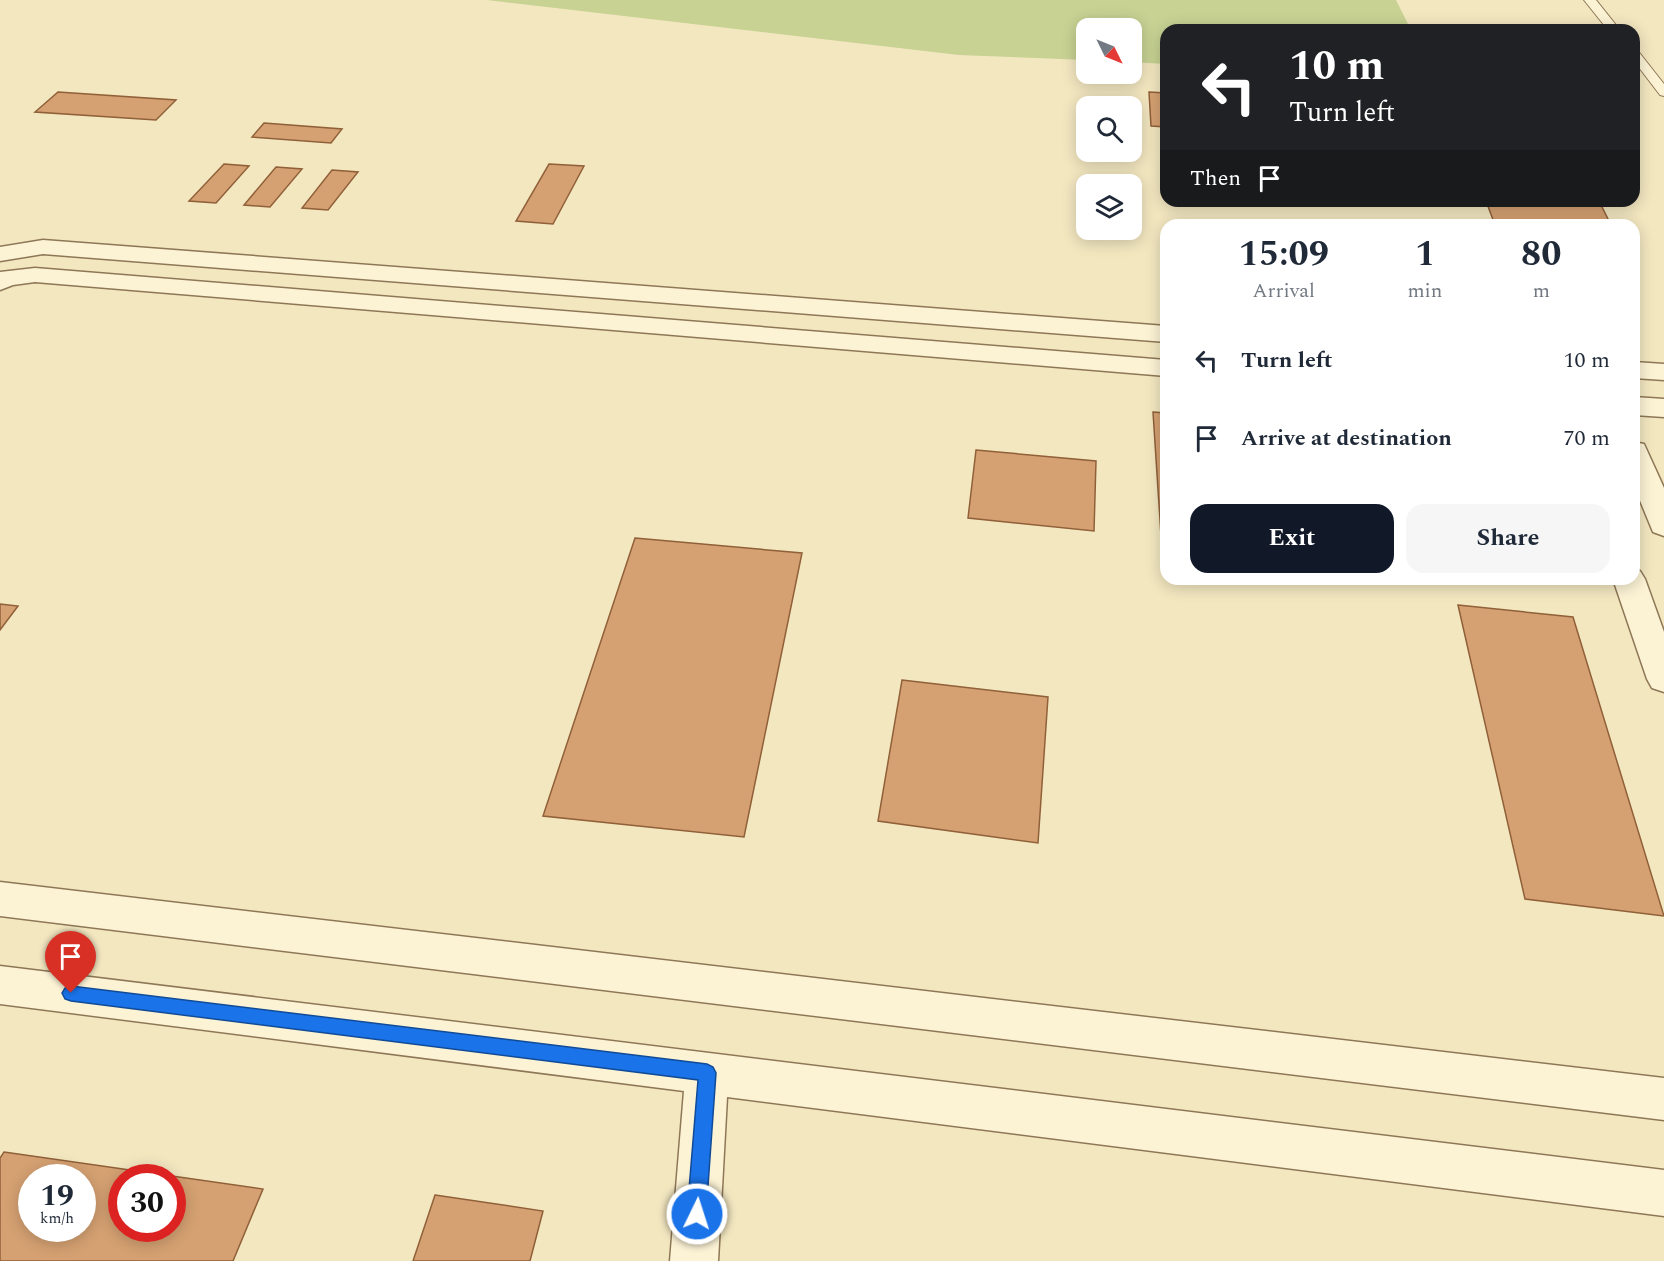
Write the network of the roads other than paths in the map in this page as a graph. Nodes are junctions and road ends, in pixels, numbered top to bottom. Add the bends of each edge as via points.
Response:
1 (1590, 0) edge
2 (1609, 24) edge
3 (1640, 62) edge
4 (1664, 92) edge
5 (2, 269) edge
6 (1160, 334) edge
7 (1160, 368) edge
8 (1640, 370) edge
9 (1664, 372) edge
10 (1640, 406) edge
11 (1664, 408) edge
12 (1640, 466) edge
13 (1664, 525) edge
14 (1631, 585) edge
15 (1664, 679) edge
16 (0, 899) edge
17 (0, 985) edge
18 (707, 1073) junction
19 (1664, 1099) edge
20 (1664, 1193) edge
21 (694, 1261) edge

1 - 2 lane
3 - 4 lane
5 - 6 street via 20,249 43,247
5 - 7 street via 35,275
8 - 9 street
10 - 11 street
12 - 13 street
14 - 15 street
16 - 19 street
17 - 18 street
18 - 20 street
18 - 21 street

